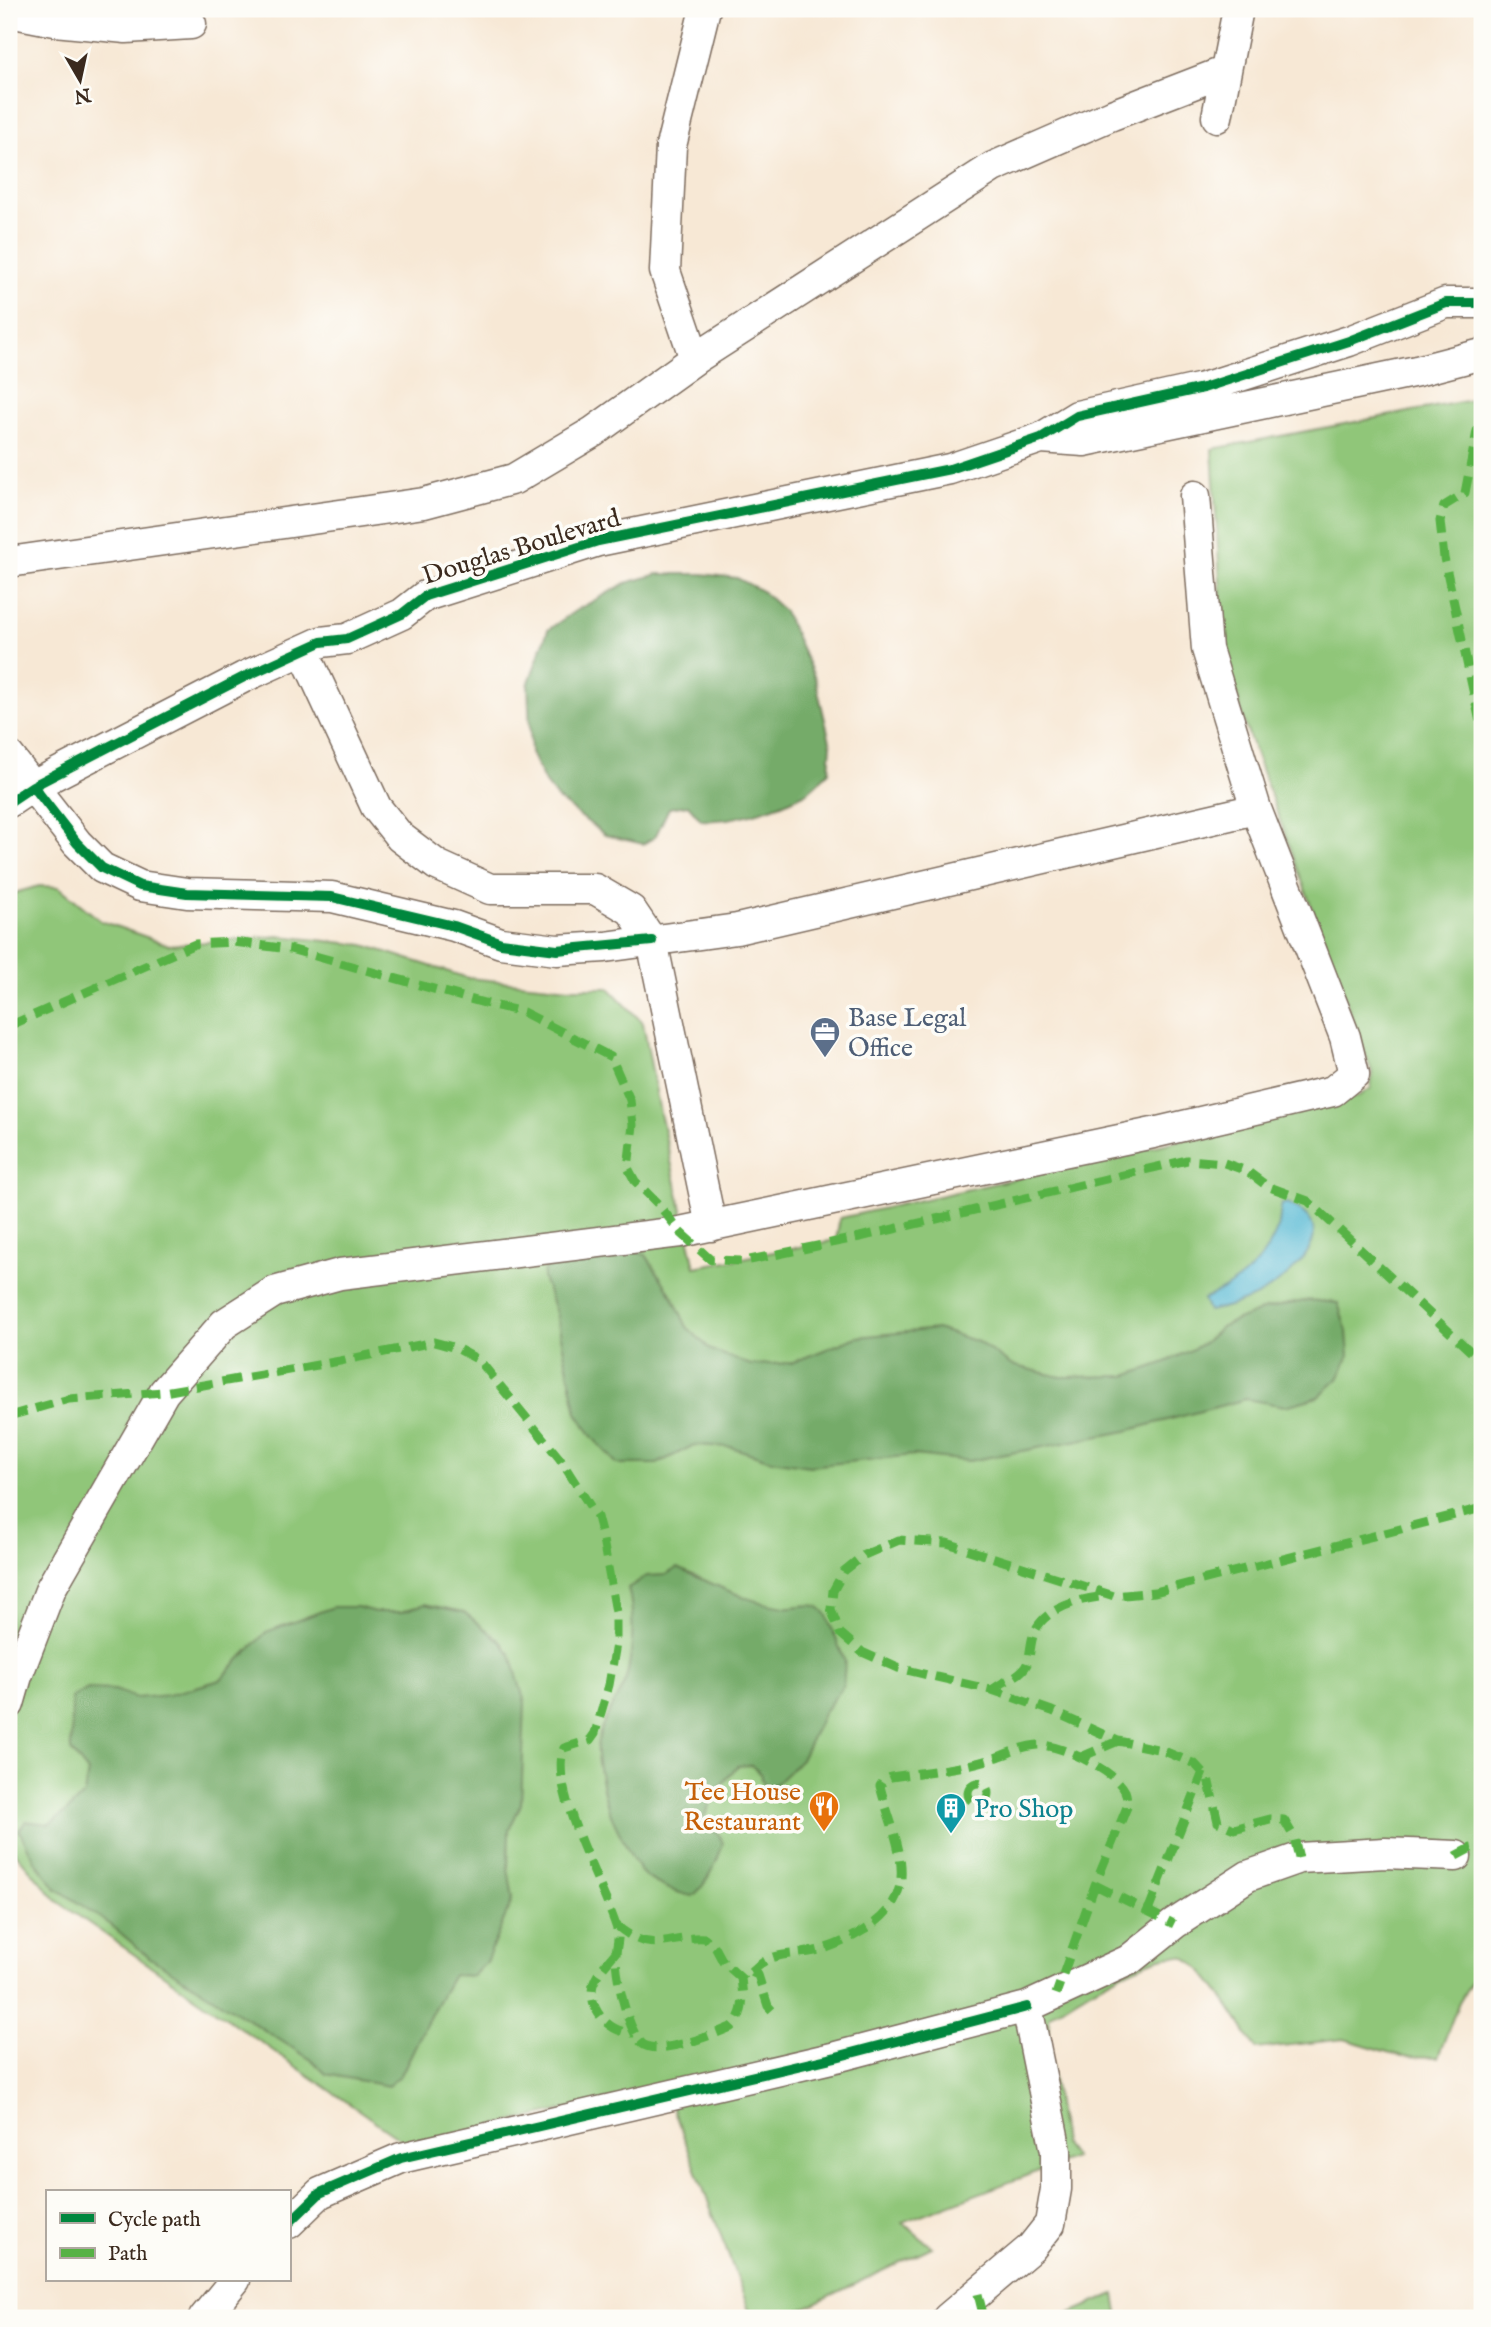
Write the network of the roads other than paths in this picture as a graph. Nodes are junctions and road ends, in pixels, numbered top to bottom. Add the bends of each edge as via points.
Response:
1 (705, 9) edge
2 (1238, 9) edge
3 (9, 12) edge
4 (191, 24) dead end
5 (1227, 71) junction
6 (1217, 117) dead end
7 (1482, 303) edge
8 (1482, 354) edge
9 (695, 359) junction
10 (1041, 438) junction
11 (1195, 496) dead end
12 (9, 562) edge
13 (303, 650) junction
14 (9, 756) edge
15 (21, 794) edge
16 (1256, 809) junction
17 (652, 941) junction
18 (711, 1226) junction
19 (9, 1704) edge
20 (1456, 1856) dead end
21 (1027, 2007) junction
22 (290, 2222) edge
23 (233, 2282) edge
24 (204, 2318) edge
25 (948, 2318) edge

1 - 9 street via 670,146 665,271
2 - 5 street
3 - 4 street via 126,28
5 - 6 street
5 - 9 street via 993,167
7 - 10 street via 1446,303 1349,341 1203,388 1077,416
8 - 10 street via 1084,441
9 - 12 street via 593,432 514,479 424,503
10 - 13 street, Douglas Boulevard via 950,470 598,541 425,596 402,614 347,639
11 - 16 street via 1207,649
13 - 15 street, Douglas Boulevard
13 - 17 street via 376,807 400,837 437,866 490,889 595,889 631,910
14 - 15 street
15 - 17 street via 102,868 141,886 187,893 332,897 454,926 501,943 556,950
16 - 17 street via 737,929
16 - 18 street via 1345,1037 1354,1074 1333,1091
17 - 18 street
18 - 19 street via 340,1274 274,1292 224,1324 164,1392 51,1588
20 - 21 street via 1385,1853 1299,1858 1248,1876 1129,1960
21 - 22 street via 836,2057 401,2158 320,2193
21 - 25 street via 1056,2151 1050,2224 1031,2248
23 - 24 street

